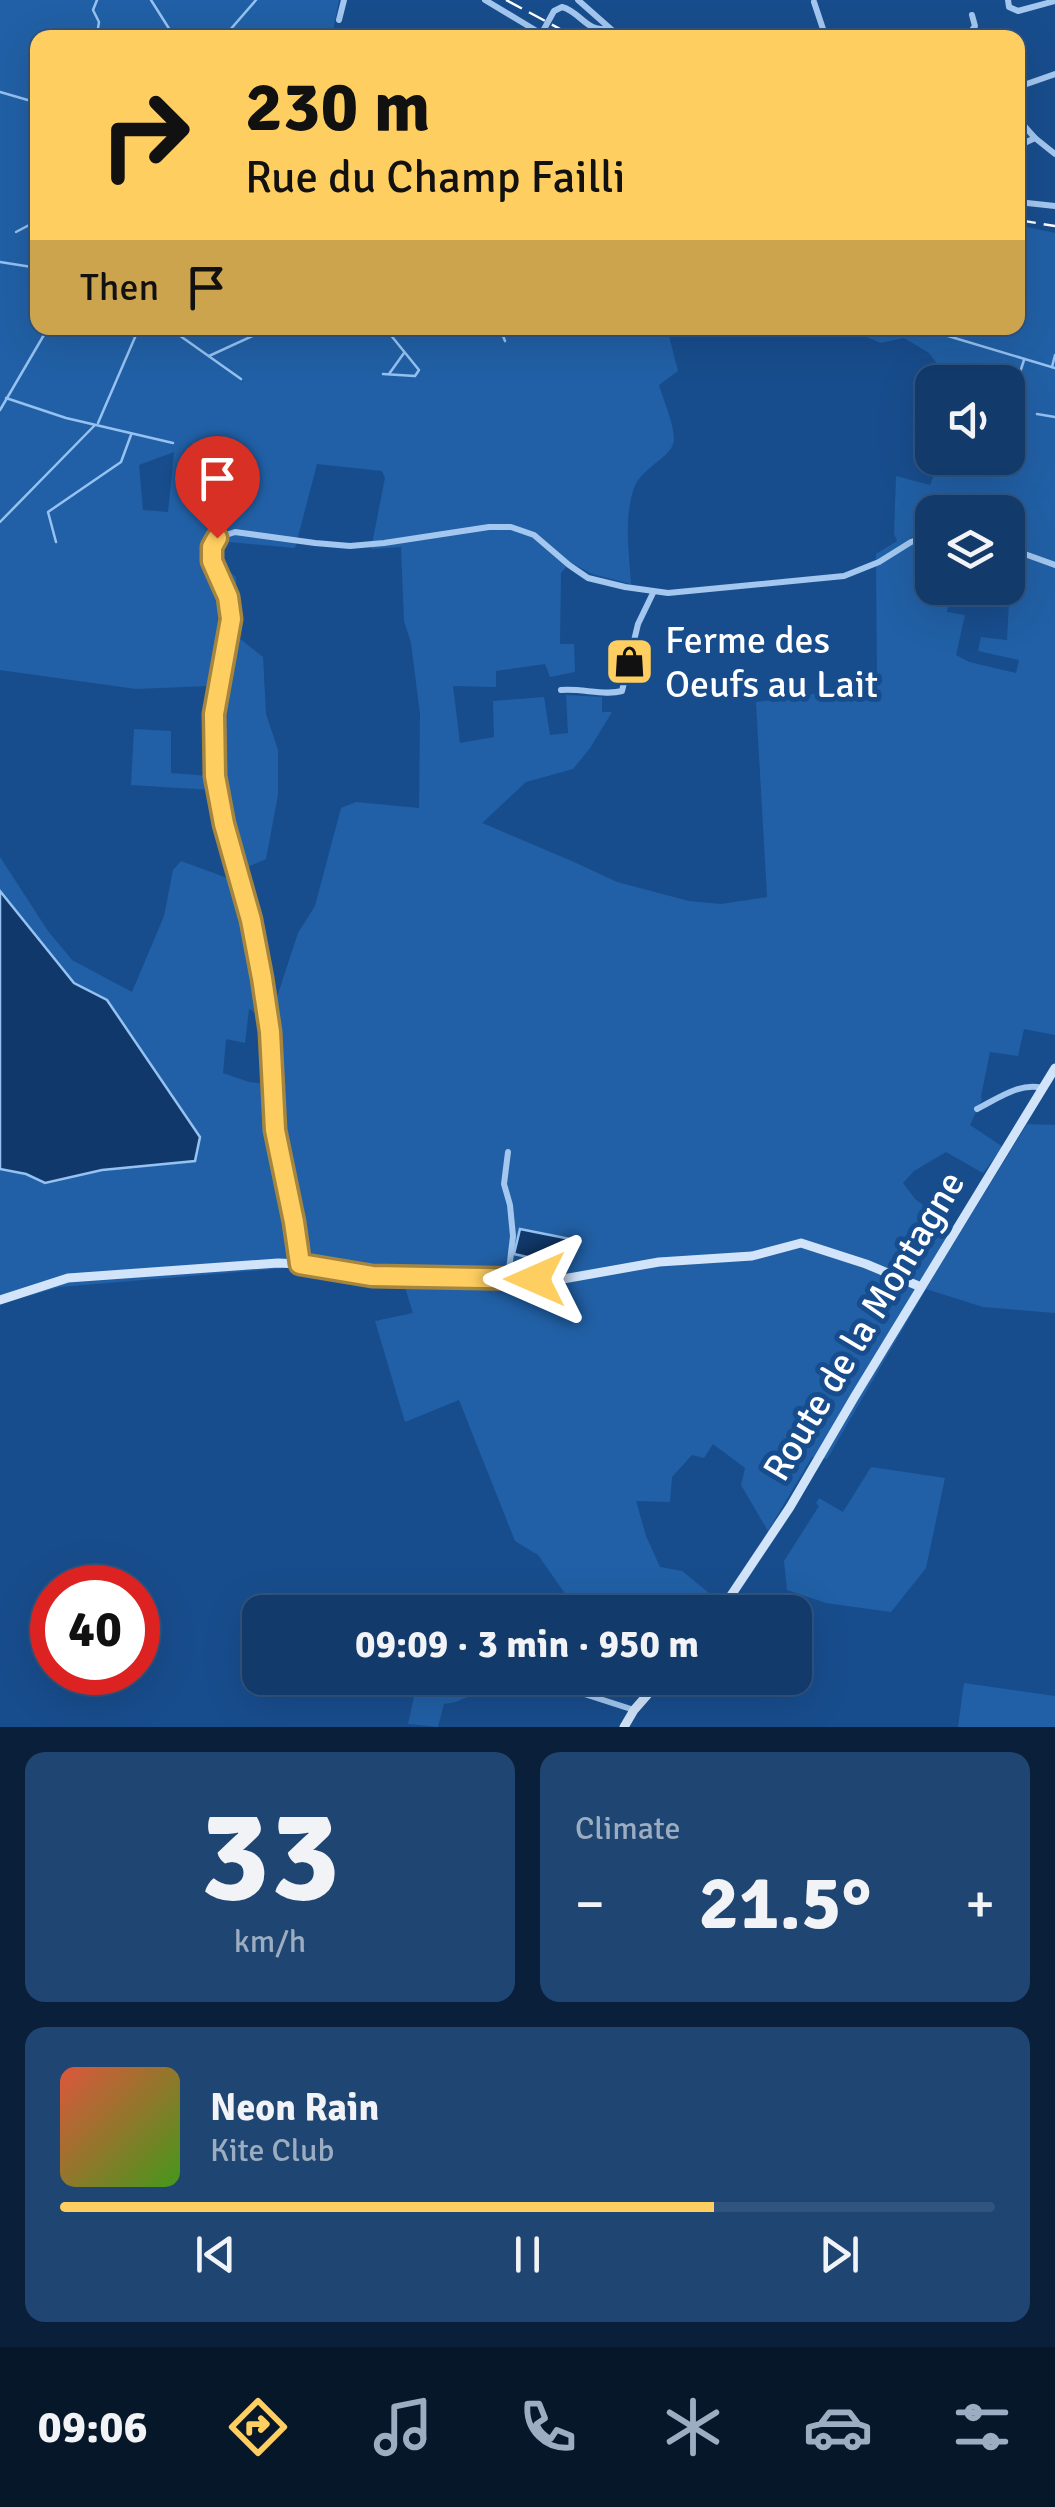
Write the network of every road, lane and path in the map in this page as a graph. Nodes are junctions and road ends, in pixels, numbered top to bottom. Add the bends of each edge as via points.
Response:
1 (344, 0) edge
2 (485, 0) edge
3 (578, 0) edge
4 (1008, 0) edge
5 (1055, 1) edge
6 (814, 2) edge
7 (972, 15) dead end
8 (340, 20) dead end
9 (609, 28) junction
10 (534, 30) edge
11 (542, 30) edge
12 (598, 30) edge
13 (598, 30) edge
14 (611, 30) edge
15 (823, 30) edge
16 (972, 30) edge
17 (1055, 74) edge
18 (1025, 85) edge
19 (1025, 127) edge
20 (1034, 138) junction
21 (1025, 142) edge
22 (1055, 154) edge
23 (1025, 203) edge
24 (1055, 206) edge
25 (915, 540) edge
26 (1025, 554) edge
27 (1055, 564) edge
28 (653, 592) junction
29 (560, 690) dead end
30 (1055, 1068) edge
31 (1042, 1088) junction
32 (977, 1109) dead end
33 (508, 1152) dead end
34 (300, 1264) junction
35 (508, 1279) junction
36 (922, 1286) junction
37 (0, 1300) edge
38 (731, 1595) edge
39 (588, 1695) edge
40 (647, 1695) edge
41 (634, 1710) junction
42 (624, 1727) edge

1 - 8 street
2 - 10 street
3 - 9 street
4 - 5 street via 1018,11
6 - 15 street
7 - 16 street
9 - 13 street
9 - 14 street
11 - 12 street via 562,7
17 - 18 street
19 - 20 street
20 - 21 street
20 - 22 street
23 - 24 street
25 - 28 street via 844,576
26 - 27 street
28 - 29 street via 622,691
28 - 34 street via 588,578 534,535 510,527 350,546 228,532 212,547 231,619 214,714 215,776 265,994 275,1130
30 - 31 street, Route de la Montagne
31 - 32 street via 1013,1091
31 - 36 street, Route de la Montagne
33 - 35 street
34 - 35 street via 372,1276
34 - 37 street via 68,1278
35 - 36 street via 563,1279 659,1262 752,1256 802,1243
36 - 38 street, Route de la Montagne
39 - 41 street
40 - 41 street
41 - 42 street

